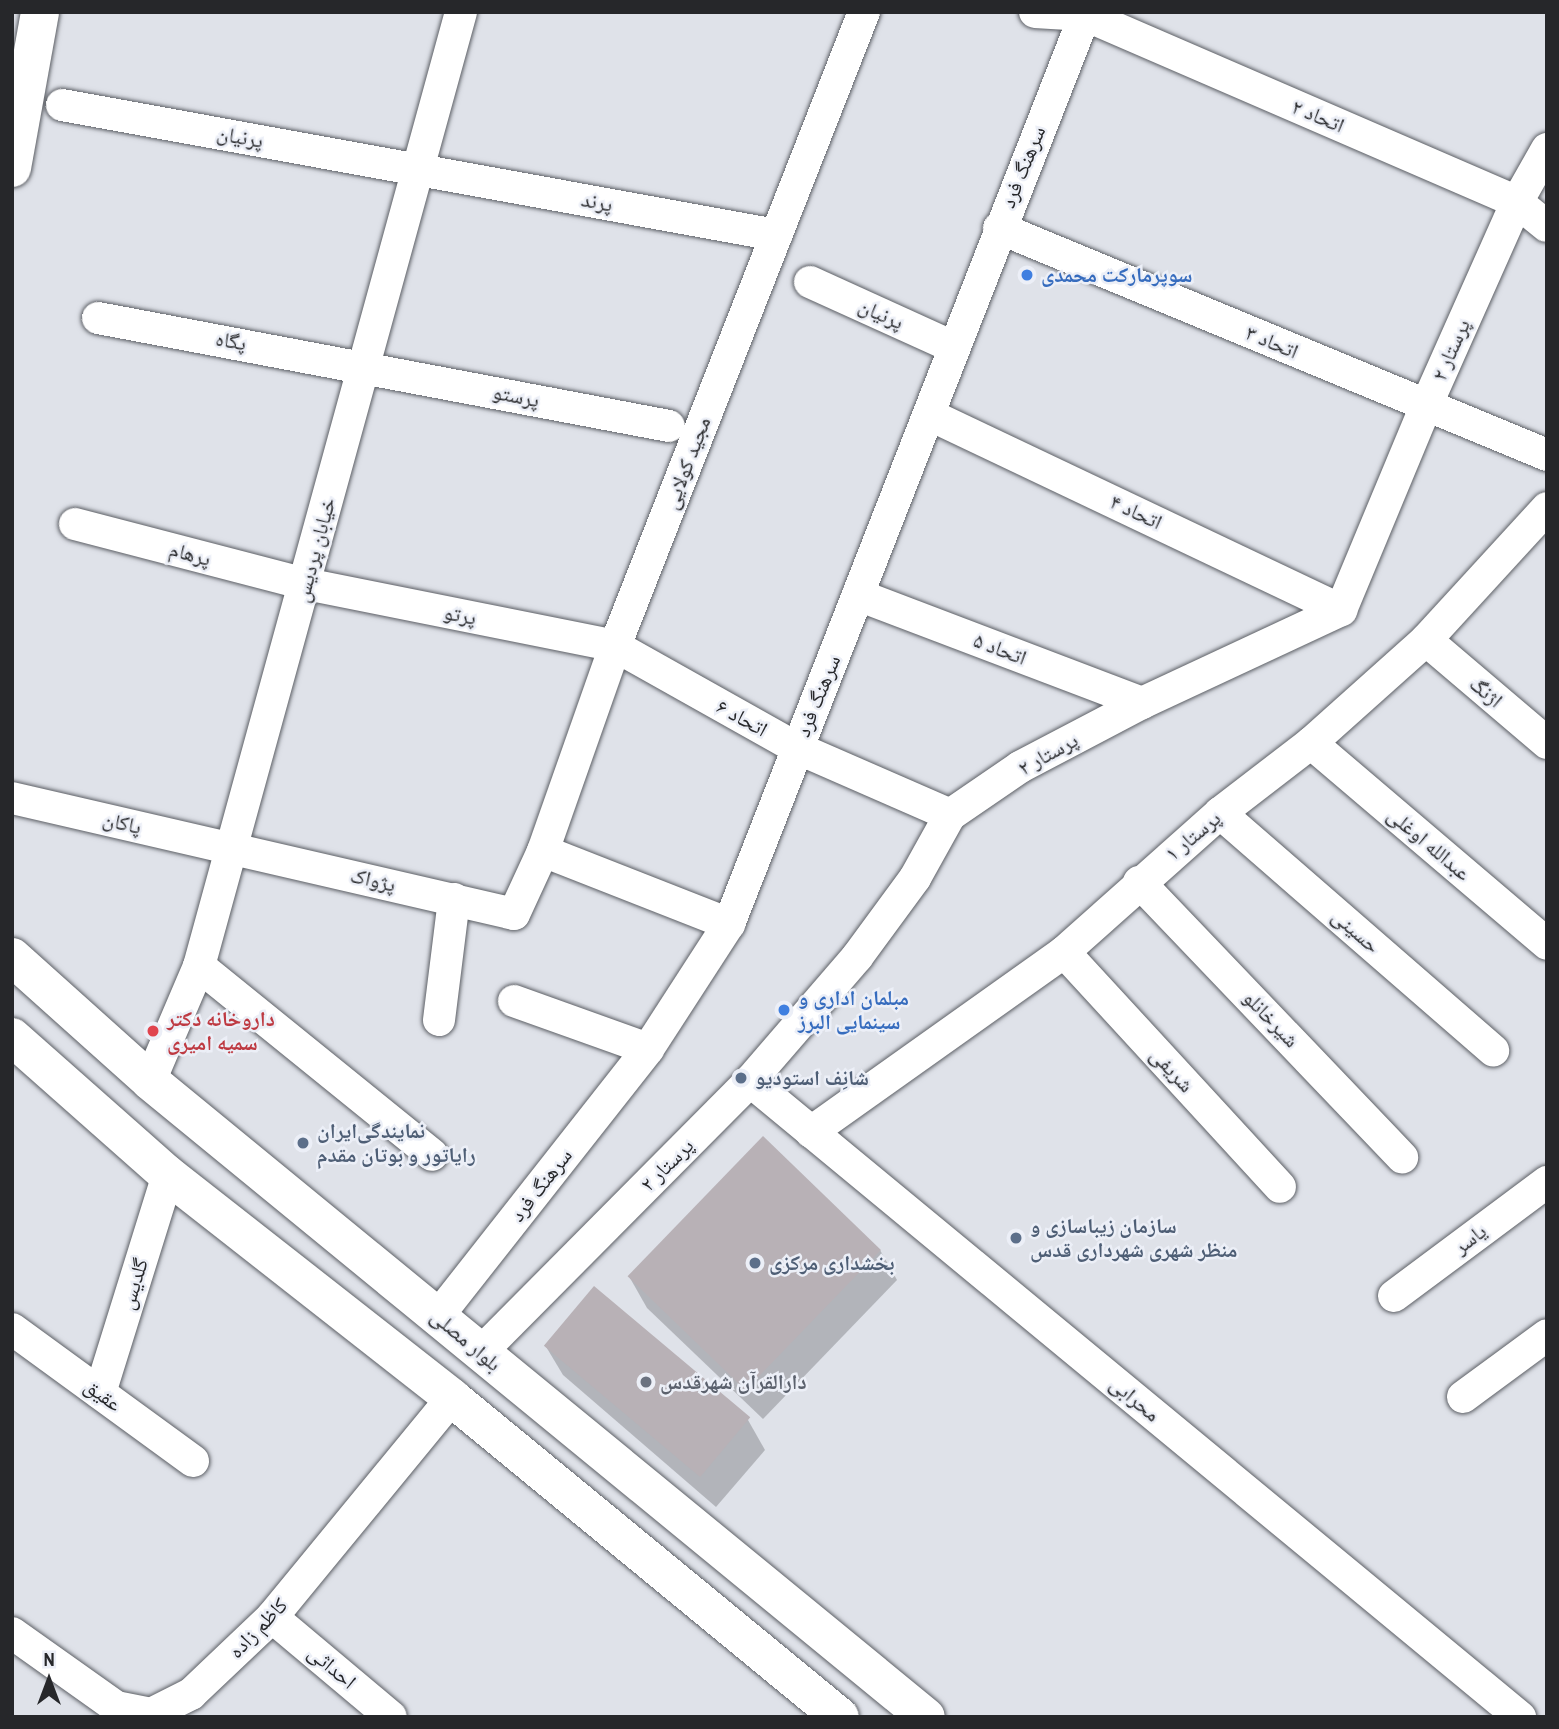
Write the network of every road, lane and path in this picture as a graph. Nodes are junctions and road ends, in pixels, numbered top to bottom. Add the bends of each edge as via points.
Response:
1 (40, 12) edge
2 (461, 12) edge
3 (863, 12) edge
4 (1035, 12) edge
5 (1085, 14) edge
6 (62, 106) dead end
7 (1547, 149) edge
8 (12, 168) edge
9 (418, 169) junction
10 (1517, 202) junction
11 (1547, 226) edge
12 (999, 228) junction
13 (776, 235) junction
14 (810, 282) dead end
15 (98, 318) dead end
16 (953, 347) junction
17 (363, 365) junction
18 (1426, 407) junction
19 (930, 415) junction
20 (669, 426) dead end
21 (1547, 455) edge
22 (1547, 508) edge
23 (75, 524) dead end
24 (306, 584) junction
25 (858, 595) junction
26 (1341, 610) junction
27 (1426, 640) junction
28 (615, 646) junction
29 (1142, 703) junction
30 (1311, 743) junction
31 (1547, 743) edge
32 (797, 748) junction
33 (12, 798) edge
34 (1220, 813) junction
35 (950, 815) junction
36 (232, 847) junction
37 (543, 851) junction
38 (1139, 882) junction
39 (454, 899) junction
40 (513, 914) joint
41 (729, 924) junction
42 (1547, 944) edge
43 (1063, 952) junction
44 (12, 957) edge
45 (199, 965) junction
46 (513, 1002) dead end
47 (439, 1020) dead end
48 (12, 1037) edge
49 (648, 1049) junction
50 (1493, 1050) dead end
51 (150, 1081) junction
52 (750, 1082) junction
53 (811, 1132) junction
54 (432, 1155) dead end
55 (1402, 1157) dead end
56 (168, 1175) junction
57 (1547, 1182) edge
58 (1280, 1187) dead end
59 (1394, 1296) dead end
60 (438, 1316) junction
61 (12, 1329) edge
62 (1547, 1335) edge
63 (480, 1353) junction
64 (100, 1393) junction
65 (1463, 1397) dead end
66 (452, 1398) junction
67 (193, 1461) dead end
68 (272, 1617) junction
69 (12, 1633) edge
70 (391, 1717) edge
71 (840, 1717) edge
72 (926, 1717) edge
73 (1520, 1717) edge

1 - 8 main road
2 - 9 street, خیابان پردیس
3 - 13 street, مجید کولایی
4 - 5 street, اتحاد ۲
5 - 10 street, اتحاد ۲
5 - 12 street, سرهنگ فرد
6 - 9 street, پرنیان
7 - 10 street, پرستار ۲
9 - 13 street, پرند
9 - 17 street, خیابان پردیس
10 - 11 street, اتحاد ۲
10 - 18 street, پرستار ۲
12 - 16 street, سرهنگ فرد
12 - 18 street, اتحاد ۳
13 - 28 street, مجید کولایی
14 - 16 street, پرنیان
15 - 17 street, پگاه
16 - 19 street, سرهنگ فرد
17 - 20 street, پرستو
17 - 24 street, خیابان پردیس
18 - 21 street, اتحاد ۳
18 - 26 street, پرستار ۲
19 - 25 street, سرهنگ فرد
19 - 26 street, اتحاد ۴
22 - 27 street, پرستار ۱
23 - 24 street, پرهام
24 - 28 street, پرتو
24 - 36 street, خیابان پردیس
25 - 29 street, اتحاد ۵
25 - 32 street, سرهنگ فرد
26 - 29 street, پرستار ۲
27 - 30 street, پرستار ۱
27 - 31 street, اژنگ
28 - 32 street, اتحاد ۶
28 - 37 street, مجید کولایی
29 - 35 street, پرستار ۲ via 1020,767
30 - 34 street, پرستار ۱
30 - 42 street, عبدالله اوغلی
32 - 35 street, اتحاد ۶
32 - 41 street, سرهنگ فرد
33 - 36 street, پاکان
34 - 38 street, پرستار ۱
34 - 50 street, حسینی
35 - 52 street, پرستار ۲ via 915,878 857,957
36 - 39 street, پژواک
36 - 45 street, خیابان پردیس
37 - 40 street, مجید کولایی
37 - 41 street
38 - 43 street, پرستار ۱
38 - 55 street, شیرخانلو
39 - 40 street, پژواک
39 - 47 street
41 - 49 street, سرهنگ فرد
43 - 53 street, پرستار ۱
43 - 58 street, شریفی
44 - 51 main road, بلوار مصلی
45 - 51 street, خیابان پردیس
45 - 54 street
46 - 49 street
48 - 56 main road
49 - 60 street, سرهنگ فرد
51 - 60 main road, بلوار مصلی
52 - 53 street, محرابی
52 - 63 street, پرستار ۲
53 - 73 street, محرابی
56 - 64 street, گلدیس
56 - 66 main road
57 - 59 street, یاسر
60 - 63 main road, بلوار مصلی
61 - 64 street, عقیق
62 - 65 street
63 - 66 main road
63 - 72 main road, بلوار مصلی
64 - 67 street, عقیق
66 - 68 street, کاظم زاده
66 - 71 main road
68 - 69 street, کاظم زاده via 191,1694 151,1714 116,1707
68 - 70 street, احداثی

